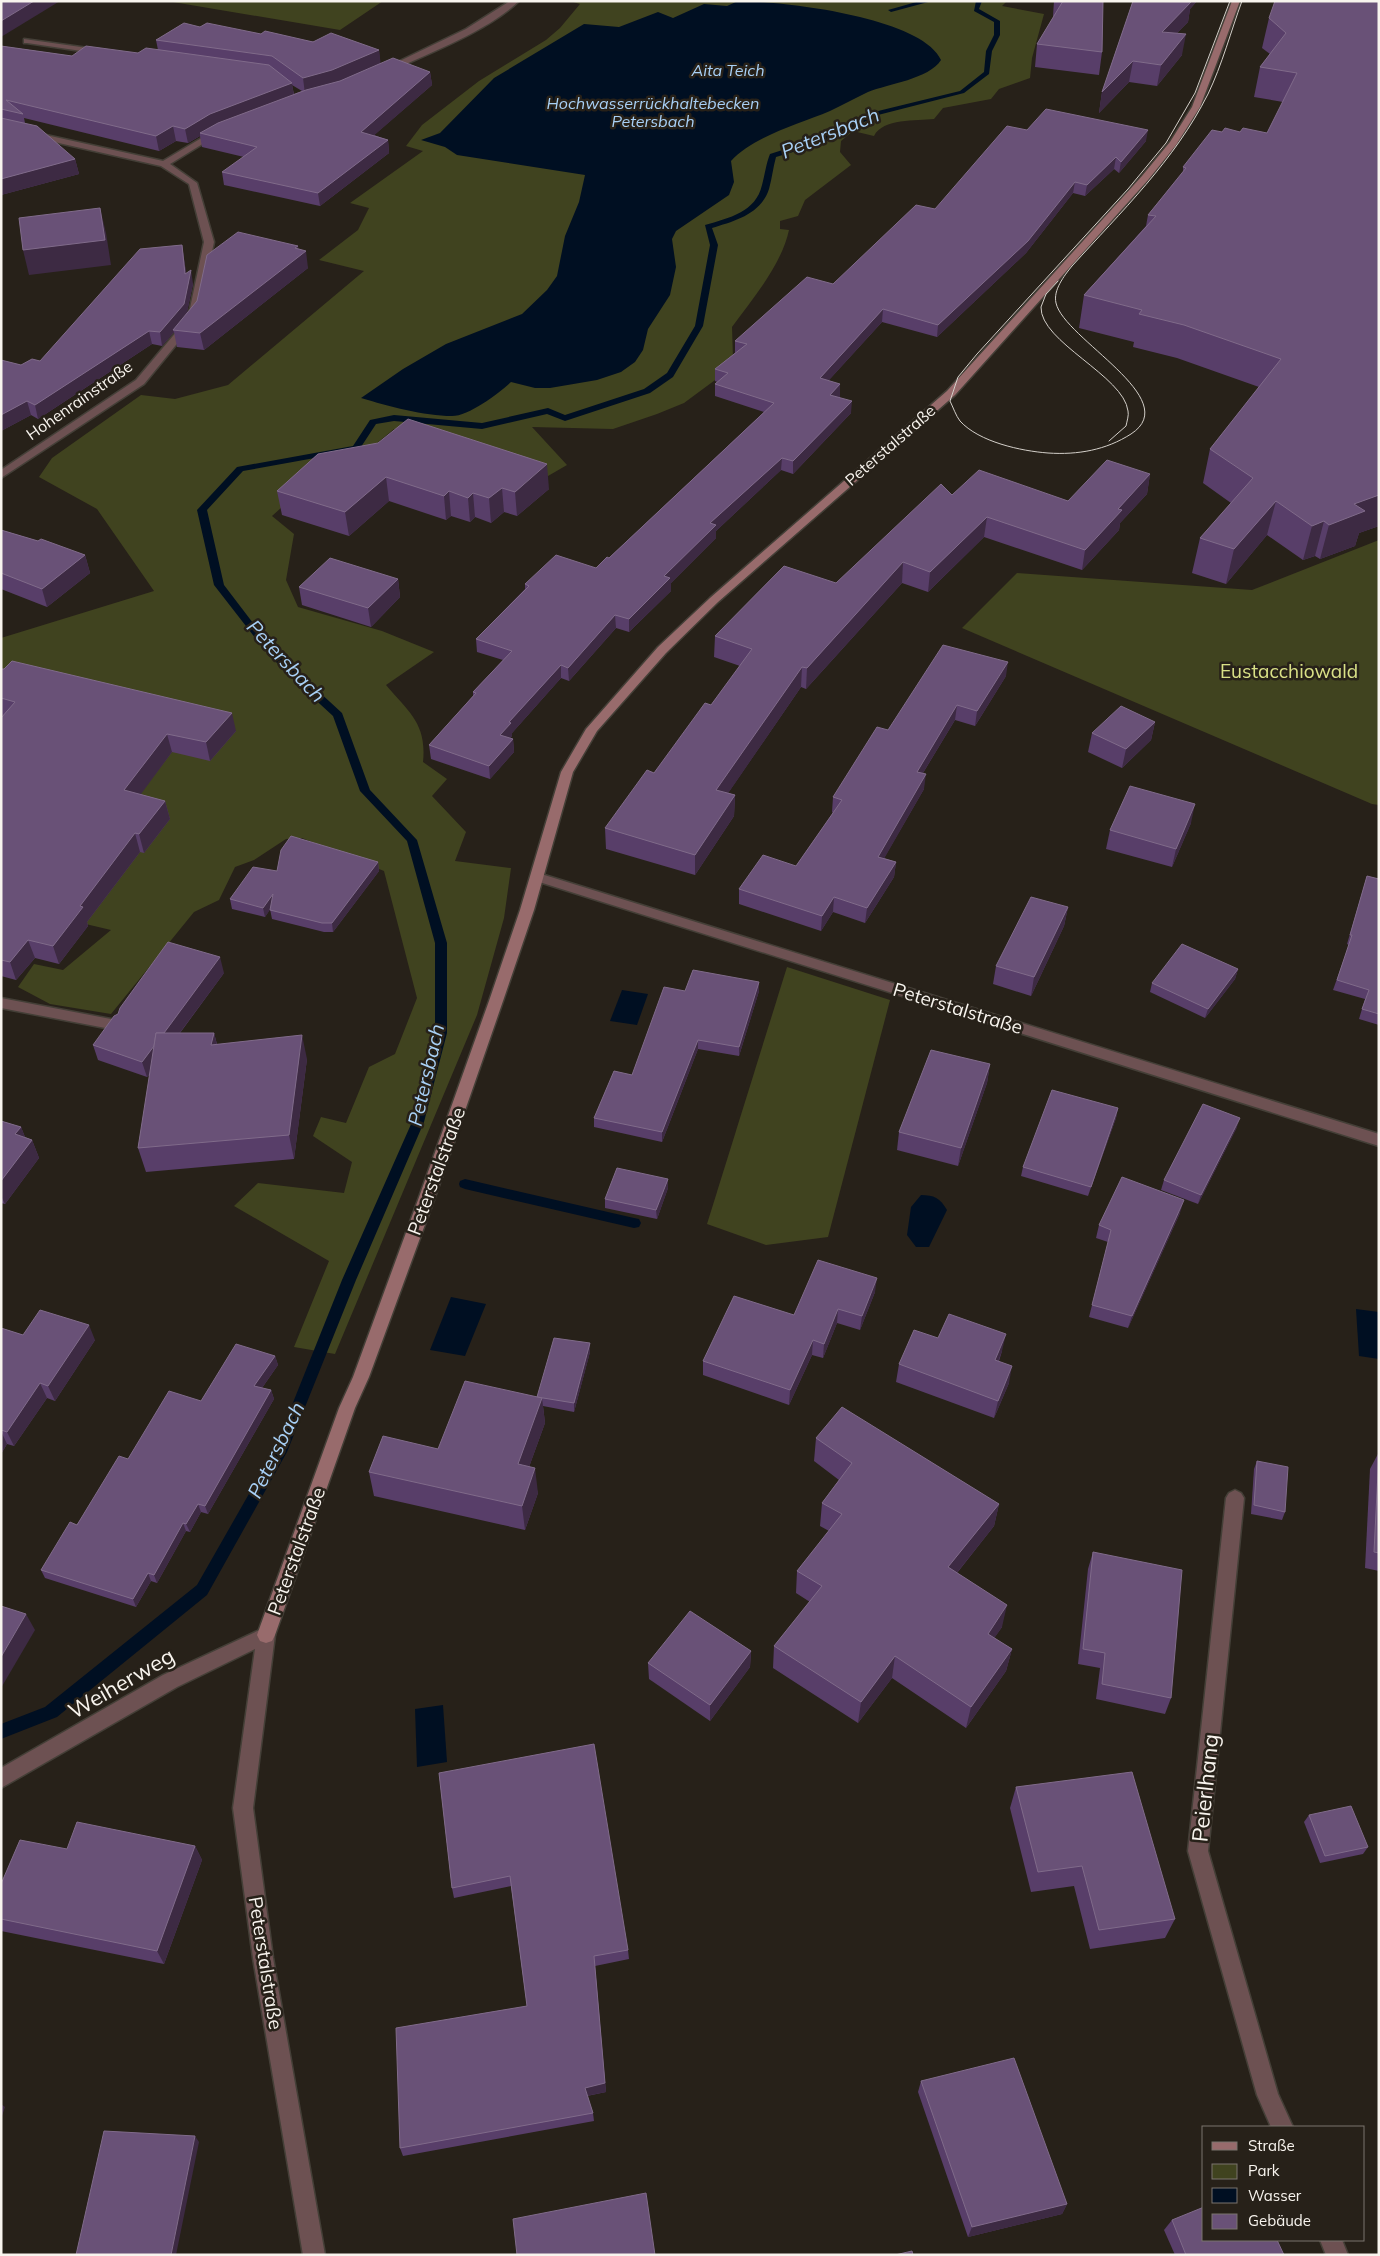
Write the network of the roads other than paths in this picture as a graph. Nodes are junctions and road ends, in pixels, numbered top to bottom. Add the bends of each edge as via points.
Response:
1 (515, 1) edge
2 (1236, 1) edge
3 (27, 41) dead end
4 (116, 54) edge
5 (372, 75) edge
6 (1, 127) edge
7 (225, 129) edge
8 (164, 164) junction
9 (1, 475) edge
10 (538, 877) junction
11 (1, 1003) edge
12 (116, 1025) edge
13 (1379, 1140) edge
14 (1235, 1498) dead end
15 (266, 1635) junction
16 (1, 1779) edge
17 (1282, 2126) edge
18 (1331, 2241) edge
19 (314, 2255) edge
20 (1337, 2255) edge

1 - 5 street via 424,53
2 - 10 street, Peterstalstraße via 1196,107 1146,178 951,393 714,600 662,650 592,729 567,772
3 - 4 street
6 - 8 street
7 - 8 street
8 - 9 street, Hohenrainstraße via 193,183 209,242 193,318 140,382
10 - 13 street, Peterstalstraße
10 - 15 street, Peterstalstraße via 426,1200
11 - 12 street
14 - 17 street, Peierlhang via 1198,1851 1268,2095
15 - 16 street, Weiherweg via 170,1681
15 - 19 street, Peterstalstraße via 243,1808 263,1958
18 - 20 street

